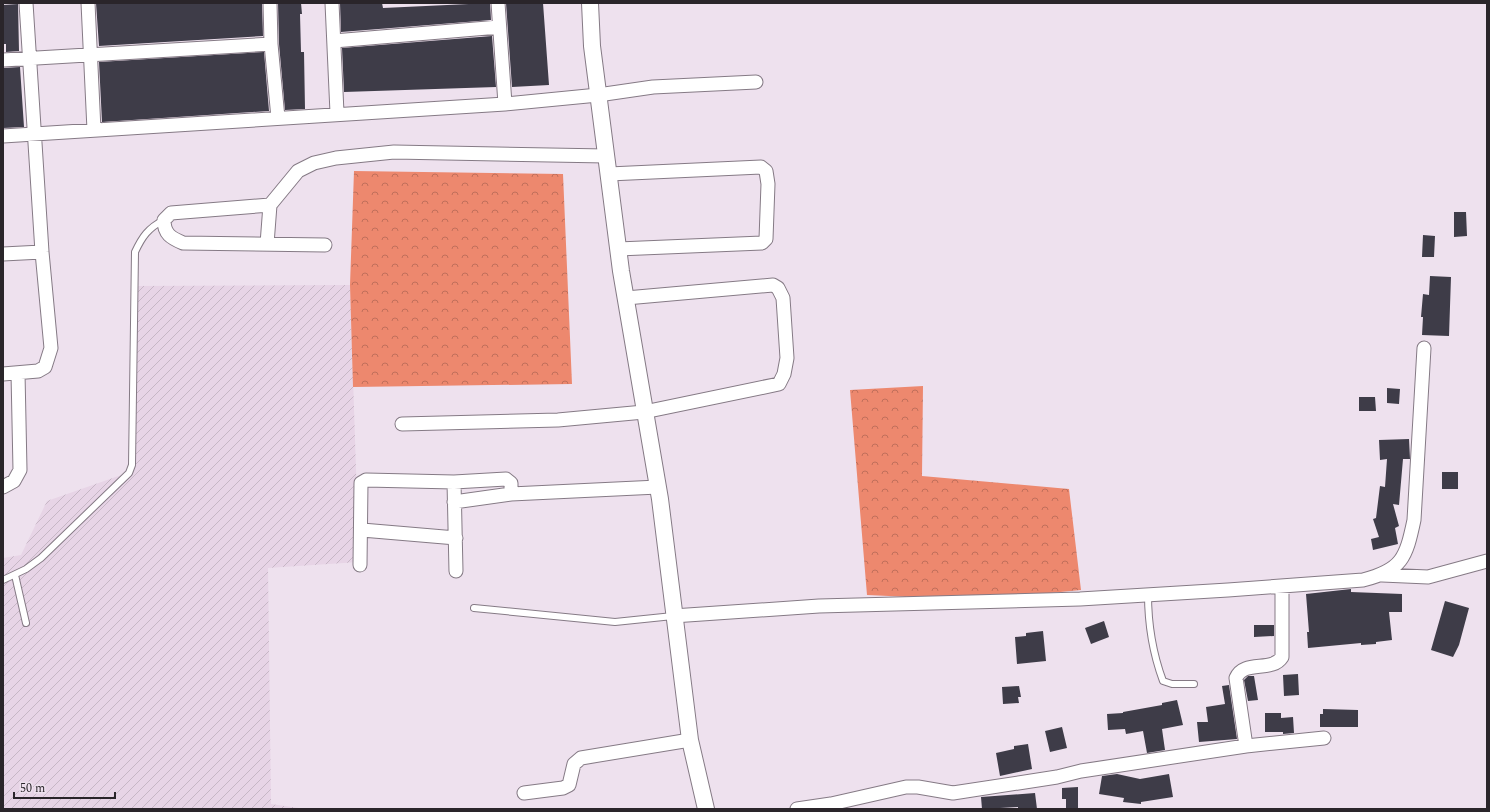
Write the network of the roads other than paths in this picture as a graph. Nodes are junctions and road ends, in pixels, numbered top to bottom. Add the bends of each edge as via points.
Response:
1 (26, 3) edge
2 (88, 3) edge
3 (270, 3) edge
4 (332, 3) edge
5 (498, 3) edge
6 (590, 3) edge
7 (499, 28) junction
8 (334, 41) junction
9 (272, 44) junction
10 (91, 56) junction
11 (29, 59) junction
12 (3, 60) edge
13 (756, 82) dead end
14 (598, 95) junction
15 (506, 104) junction
16 (337, 113) junction
17 (278, 118) junction
18 (94, 130) junction
19 (34, 134) junction
20 (3, 136) edge
21 (606, 156) junction
22 (609, 174) junction
23 (270, 205) junction
24 (164, 220) junction
25 (268, 244) junction
26 (325, 244) dead end
27 (618, 249) junction
28 (42, 252) junction
29 (3, 254) edge
30 (626, 298) junction
31 (1424, 348) dead end
32 (18, 373) junction
33 (3, 374) edge
34 (644, 412) junction
35 (402, 424) dead end
36 (454, 482) junction
37 (3, 487) edge
38 (658, 487) junction
39 (511, 494) junction
40 (454, 502) junction
41 (362, 530) junction
42 (456, 538) junction
43 (1487, 561) edge
44 (360, 566) dead end
45 (456, 572) dead end
46 (15, 575) junction
47 (1382, 576) junction
48 (3, 580) edge
49 (1282, 586) junction
50 (1148, 594) junction
51 (474, 608) dead end
52 (673, 616) junction
53 (26, 623) dead end
54 (1194, 684) dead end
55 (1324, 738) dead end
56 (690, 740) junction
57 (1246, 746) junction
58 (524, 794) dead end
59 (706, 809) edge
60 (797, 809) edge

1 - 11 street
2 - 10 street
3 - 9 street
4 - 8 street
5 - 7 street
6 - 14 street
7 - 8 street
7 - 15 street
8 - 16 street
9 - 10 street
9 - 17 street
10 - 11 street
10 - 18 street
11 - 12 street
11 - 19 street
13 - 14 street via 653,87
14 - 15 street
14 - 21 street
15 - 16 street
16 - 17 street
17 - 18 street
18 - 19 street
19 - 20 street
19 - 28 street
21 - 22 street
21 - 23 street via 394,152 336,158 314,162 298,171
22 - 27 street
22 - 27 street via 761,166 766,171 768,184 766,238 759,245
23 - 24 street via 171,213
23 - 25 street
24 - 25 street via 167,235 183,243
24 - 46 lane via 152,226 141,238 135,252 128,475 41,558
25 - 26 street
27 - 30 street
28 - 29 street
28 - 32 street via 51,348 45,367 38,371
30 - 34 street
30 - 34 street via 772,285 778,288 783,298 787,358 784,374 778,384
31 - 47 street via 1414,520 1400,562
32 - 33 street
32 - 37 street via 20,470 14,481
34 - 35 street via 558,420
34 - 38 street
36 - 39 street via 506,479 511,483
36 - 40 street
36 - 41 street via 363,481
38 - 39 street
38 - 52 street
39 - 40 street
40 - 42 street
41 - 42 street
41 - 44 street
42 - 45 street
43 - 47 street via 1428,577
46 - 48 lane
46 - 53 lane
47 - 49 street via 1363,580
49 - 50 street
49 - 57 street via 1282,657 1271,664 1243,669 1236,678
50 - 52 street via 1080,599 819,606
50 - 54 lane via 1154,648 1163,681 1172,684
51 - 52 lane via 615,622
52 - 56 street
55 - 57 street
56 - 58 street via 581,758 574,764 569,784 564,788
56 - 59 street
57 - 60 street via 1081,771 953,794 906,787

